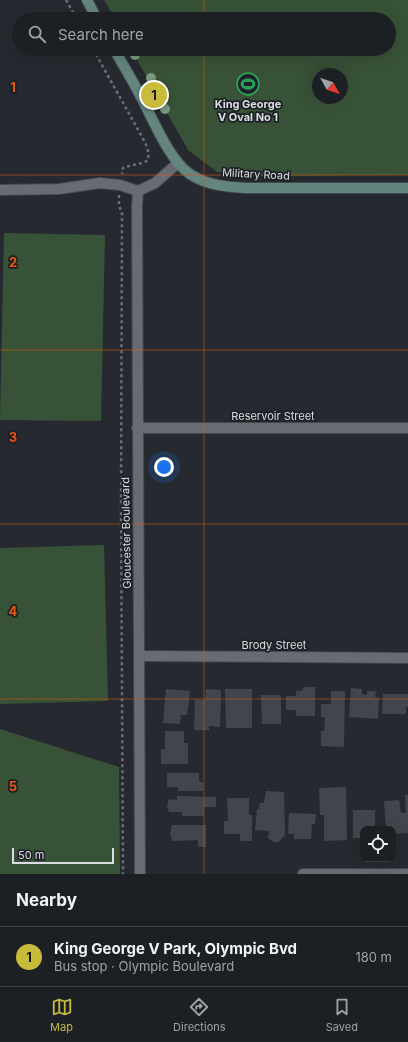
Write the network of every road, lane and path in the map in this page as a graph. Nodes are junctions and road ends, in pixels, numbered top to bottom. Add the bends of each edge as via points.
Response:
1 (66, 0) edge
2 (87, 0) edge
3 (72, 12) edge
4 (94, 12) edge
5 (97, 56) edge
6 (118, 56) edge
7 (178, 164) junction
8 (123, 168) dead end
9 (408, 188) edge
10 (0, 190) edge
11 (138, 191) junction
12 (119, 206) dead end
13 (137, 428) junction
14 (408, 428) edge
15 (140, 656) junction
16 (408, 658) edge
17 (123, 874) edge
18 (140, 874) edge
19 (303, 874) edge
20 (408, 874) edge

1 - 3 path
2 - 4 main road
5 - 8 path via 148,147 148,160
6 - 7 main road
7 - 9 main road, Military Road via 201,180 228,187
7 - 11 street via 154,183
10 - 11 street via 59,189 100,183 120,185
11 - 13 street, Gloucester Boulevard
12 - 17 path via 122,212
13 - 14 street, Reservoir Street
13 - 15 street, Gloucester Boulevard
15 - 16 street, Brody Street
15 - 18 street, Gloucester Boulevard
19 - 20 street

